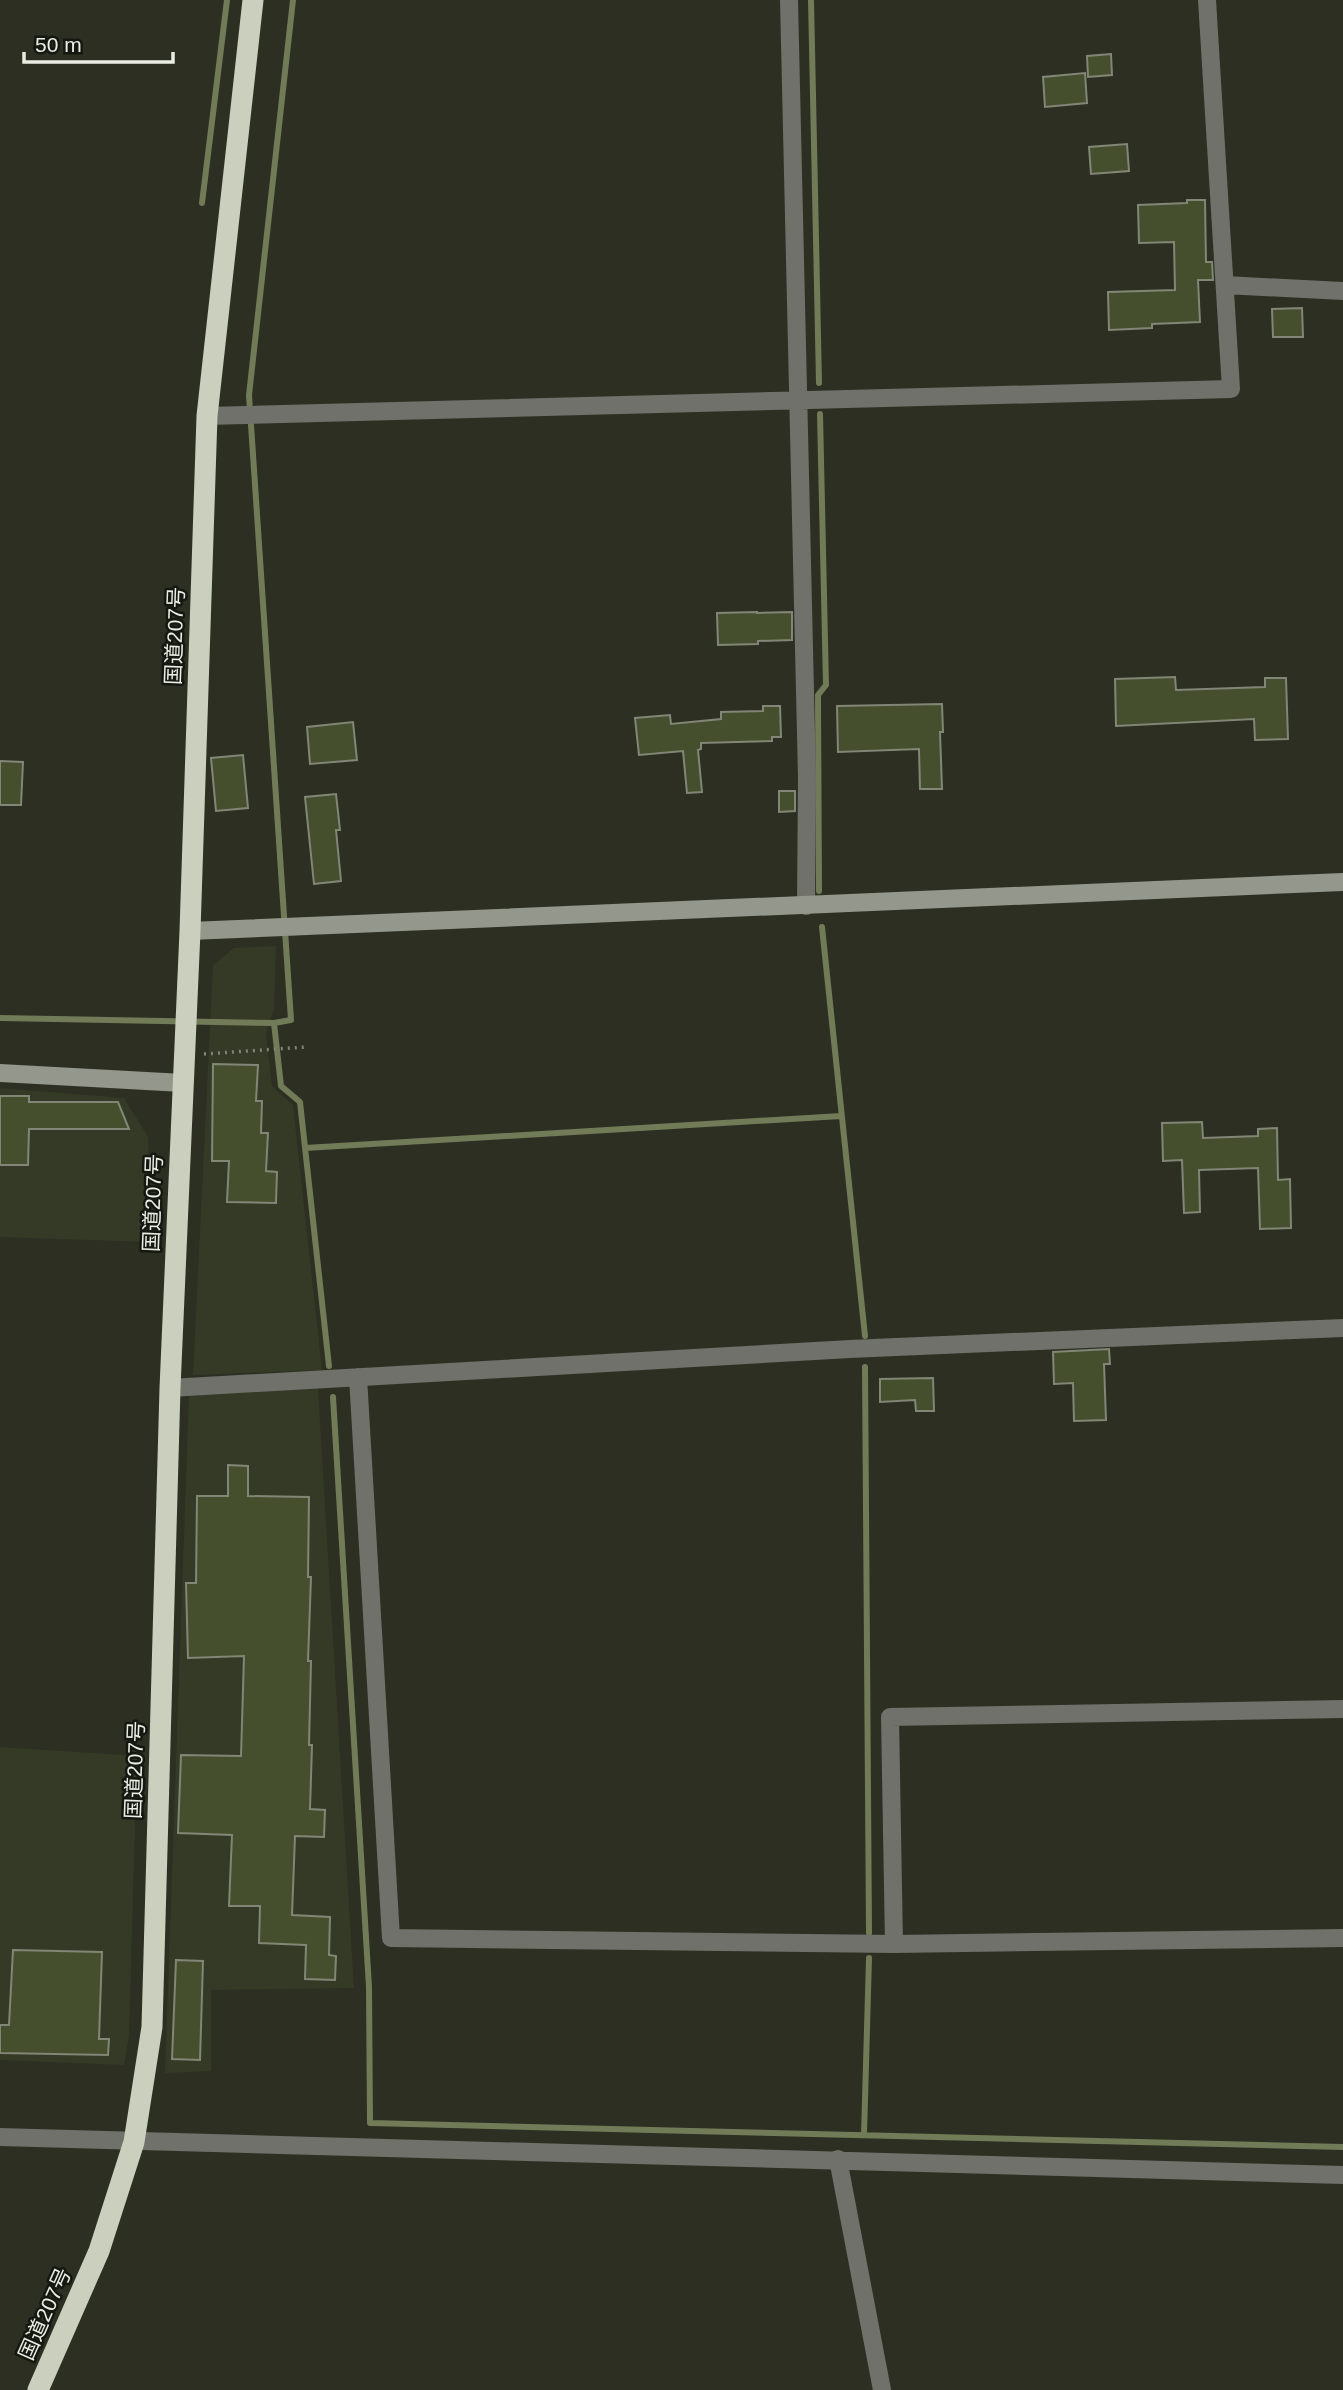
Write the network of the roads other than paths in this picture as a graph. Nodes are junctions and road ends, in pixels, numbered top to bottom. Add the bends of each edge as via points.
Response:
1 (253, 0) edge
2 (789, 0) edge
3 (1207, 0) edge
4 (1225, 285) junction
5 (1343, 291) edge
6 (799, 398) junction
7 (207, 416) junction
8 (1343, 882) edge
9 (806, 906) junction
10 (190, 931) junction
11 (0, 1073) edge
12 (183, 1083) junction
13 (1343, 1328) edge
14 (358, 1377) junction
15 (170, 1388) junction
16 (1343, 1709) edge
17 (1343, 1938) edge
18 (894, 1944) junction
19 (0, 2137) edge
20 (134, 2143) junction
21 (838, 2159) junction
22 (1343, 2175) edge
23 (38, 2390) edge
24 (882, 2390) edge

1 - 7 highway, 国道207号
2 - 6 street
3 - 4 street
4 - 5 street
4 - 6 street via 1231,388
6 - 7 street
6 - 9 street
7 - 10 highway, 国道207号
8 - 9 street
9 - 10 street
10 - 12 highway, 国道207号
11 - 12 street
12 - 15 highway, 国道207号
13 - 14 street via 850,1349
14 - 15 street
14 - 18 street via 391,1938
15 - 20 highway, 国道207号 via 152,2027
16 - 18 street via 890,1717
17 - 18 street
19 - 20 street
20 - 21 street
20 - 23 highway, 国道207号 via 99,2251
21 - 22 street
21 - 24 street

